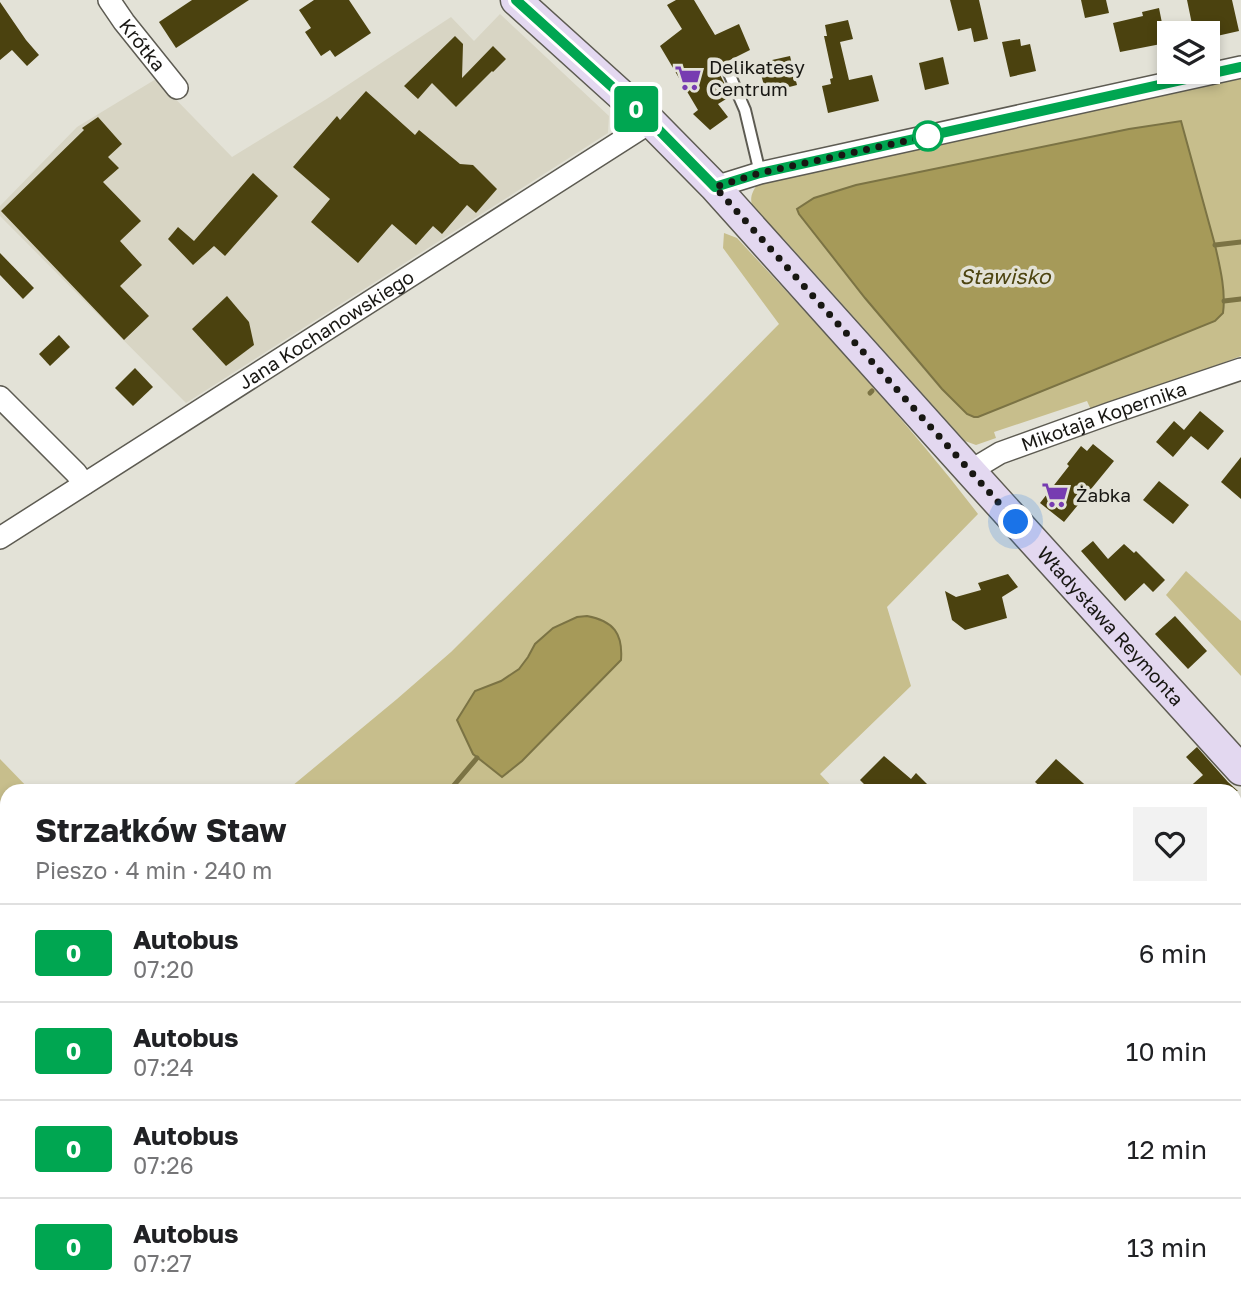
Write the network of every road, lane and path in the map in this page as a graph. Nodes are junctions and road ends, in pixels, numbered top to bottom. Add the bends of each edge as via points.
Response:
1 (109, 0) edge
2 (516, 0) edge
3 (1241, 67) edge
4 (728, 71) dead end
5 (177, 88) dead end
6 (651, 122) junction
7 (760, 173) junction
8 (715, 187) junction
9 (1241, 369) edge
10 (0, 397) edge
11 (970, 471) junction
12 (85, 484) junction
13 (0, 538) edge
14 (1241, 770) edge

1 - 5 street, Krótka
2 - 6 street, Władysława Reymonta
3 - 7 street
4 - 7 lane via 745,110
6 - 8 street, Władysława Reymonta
6 - 12 street, Jana Kochanowskiego
7 - 8 street
8 - 11 street, Władysława Reymonta
9 - 11 street, Mikołaja Kopernika via 1000,453
10 - 12 street
11 - 14 street, Władysława Reymonta
12 - 13 street, Jana Kochanowskiego

